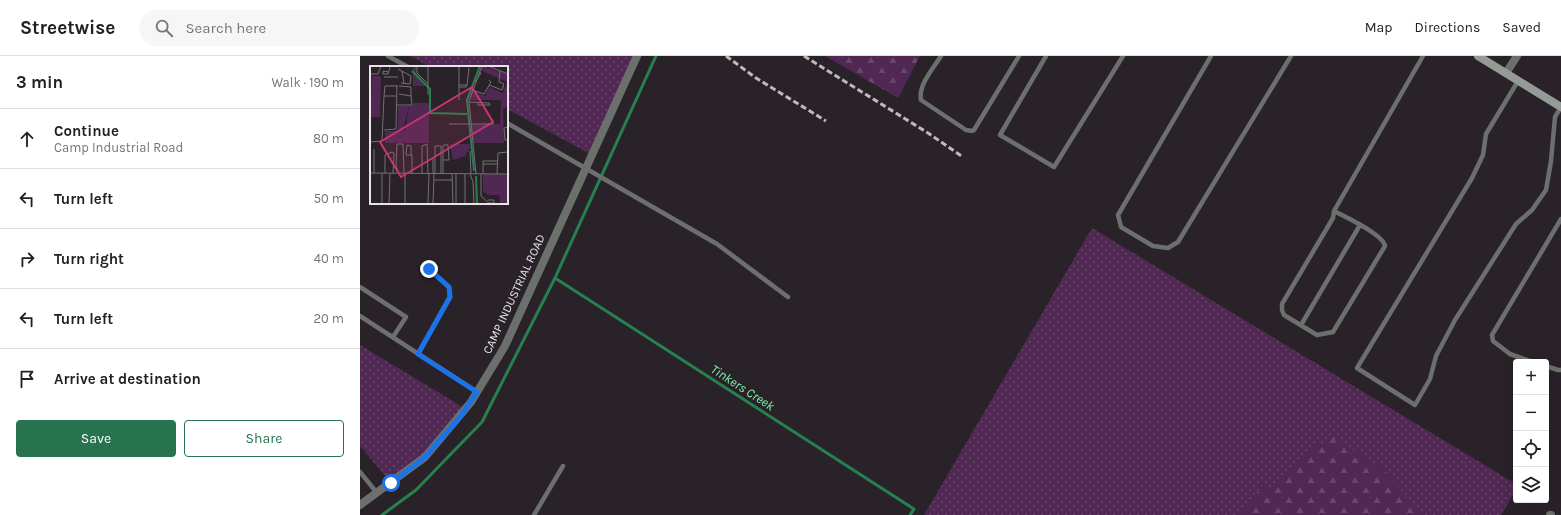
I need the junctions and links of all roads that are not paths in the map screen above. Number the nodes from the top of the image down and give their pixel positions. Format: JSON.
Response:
{"nodes":[{"id":1,"x":388,"y":56,"type":"edge"},
{"id":2,"x":637,"y":56,"type":"edge"},
{"id":3,"x":941,"y":56,"type":"edge"},
{"id":4,"x":1019,"y":56,"type":"edge"},
{"id":5,"x":1046,"y":56,"type":"edge"},
{"id":6,"x":1123,"y":56,"type":"edge"},
{"id":7,"x":1211,"y":56,"type":"edge"},
{"id":8,"x":1291,"y":56,"type":"edge"},
{"id":9,"x":1423,"y":56,"type":"edge"},
{"id":10,"x":1478,"y":56,"type":"edge"},
{"id":11,"x":1517,"y":56,"type":"edge"},
{"id":12,"x":406,"y":66,"type":"edge"},
{"id":13,"x":1506,"y":73,"type":"junction"},
{"id":14,"x":1518,"y":81,"type":"junction"},
{"id":15,"x":1561,"y":107,"type":"edge"},
{"id":16,"x":508,"y":124,"type":"edge"},
{"id":17,"x":586,"y":168,"type":"junction"},
{"id":18,"x":1334,"y":211,"type":"junction"},
{"id":19,"x":1561,"y":219,"type":"edge"},
{"id":20,"x":1360,"y":225,"type":"junction"},
{"id":21,"x":429,"y":269,"type":"dead end"},
{"id":22,"x":360,"y":287,"type":"edge"},
{"id":23,"x":788,"y":297,"type":"dead end"},
{"id":24,"x":360,"y":316,"type":"edge"},
{"id":25,"x":1301,"y":325,"type":"junction"},
{"id":26,"x":393,"y":337,"type":"junction"},
{"id":27,"x":418,"y":354,"type":"junction"},
{"id":28,"x":1524,"y":359,"type":"edge"},
{"id":29,"x":1549,"y":367,"type":"edge"},
{"id":30,"x":1561,"y":370,"type":"edge"},
{"id":31,"x":477,"y":392,"type":"junction"},
{"id":32,"x":563,"y":466,"type":"dead end"},
{"id":33,"x":360,"y":472,"type":"edge"},
{"id":34,"x":377,"y":493,"type":"junction"},
{"id":35,"x":360,"y":506,"type":"edge"},
{"id":36,"x":534,"y":515,"type":"edge"}],
"edges":[{"from":1,"to":12,"type":"lane"},
{"from":2,"to":17,"type":"street","name":"CAMP INDUSTRIAL ROAD"},
{"from":3,"to":4,"type":"lane"},
{"from":5,"to":6,"type":"lane"},
{"from":7,"to":8,"type":"lane"},
{"from":9,"to":18,"type":"lane"},
{"from":10,"to":13,"type":"street"},
{"from":11,"to":13,"type":"street"},
{"from":13,"to":14,"type":"street"},
{"from":14,"to":15,"type":"street"},
{"from":14,"to":15,"type":"lane"},
{"from":16,"to":17,"type":"lane"},
{"from":17,"to":23,"type":"lane"},
{"from":17,"to":31,"type":"street","name":"CAMP INDUSTRIAL ROAD"},
{"from":18,"to":20,"type":"lane"},
{"from":18,"to":25,"type":"lane"},
{"from":19,"to":28,"type":"lane"},
{"from":20,"to":25,"type":"lane"},
{"from":20,"to":25,"type":"lane"},
{"from":21,"to":27,"type":"lane"},
{"from":22,"to":26,"type":"lane"},
{"from":24,"to":26,"type":"lane"},
{"from":26,"to":27,"type":"lane"},
{"from":27,"to":31,"type":"lane"},
{"from":29,"to":30,"type":"lane"},
{"from":31,"to":34,"type":"street","name":"CAMP INDUSTRIAL ROAD"},
{"from":32,"to":36,"type":"lane"},
{"from":33,"to":34,"type":"lane"},
{"from":34,"to":35,"type":"street","name":"CAMP INDUSTRIAL ROAD"}]}
